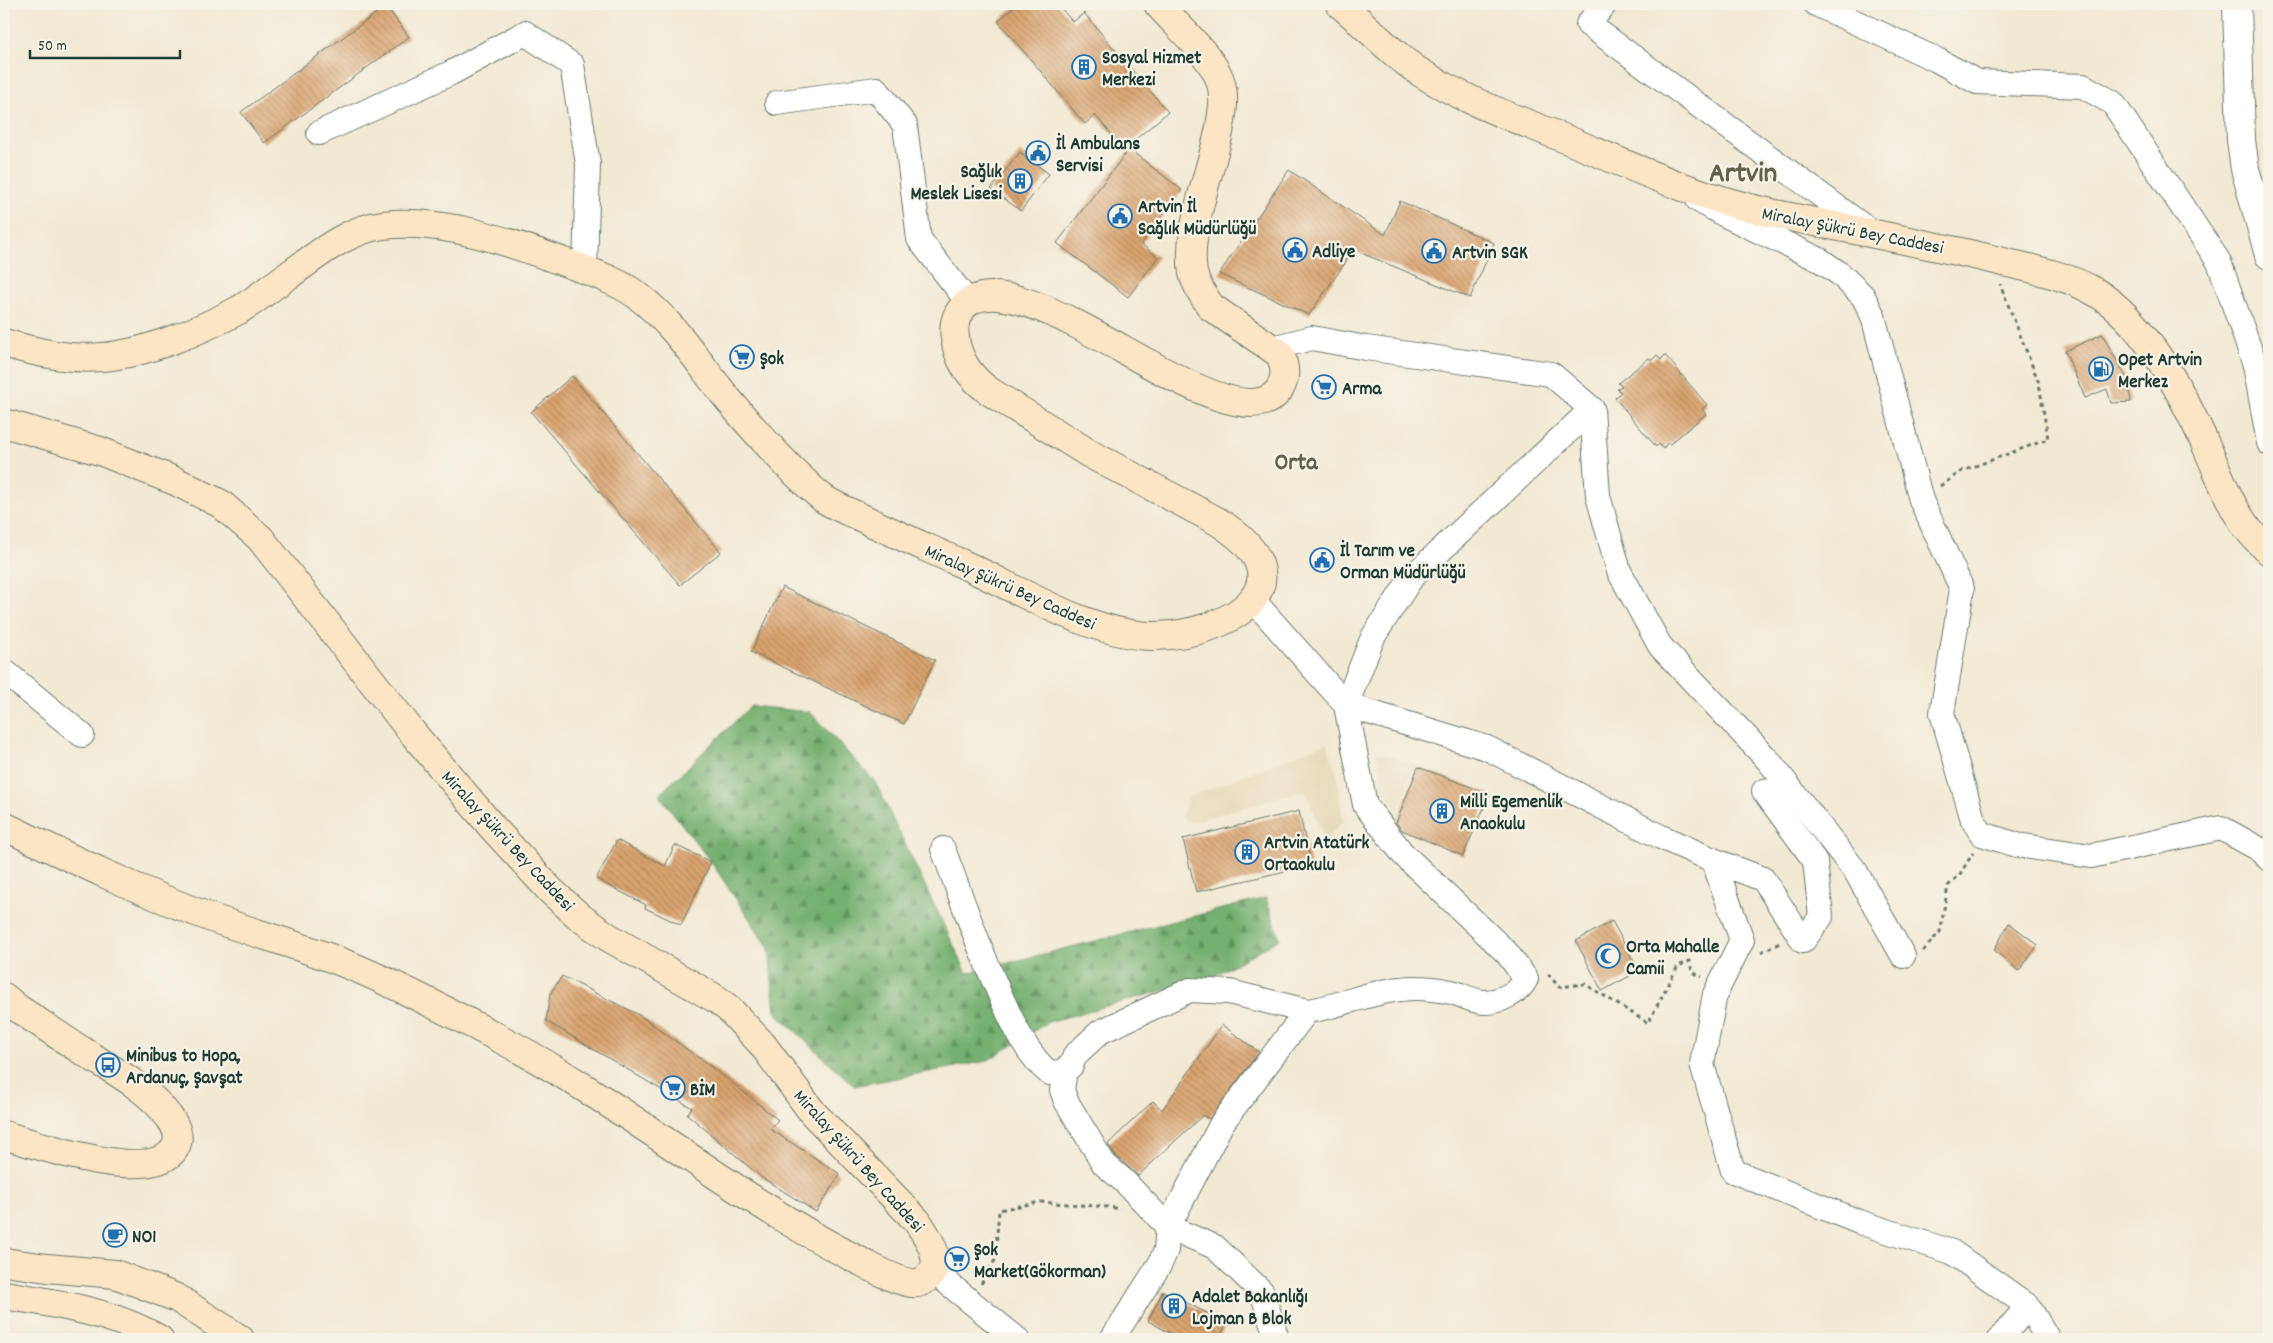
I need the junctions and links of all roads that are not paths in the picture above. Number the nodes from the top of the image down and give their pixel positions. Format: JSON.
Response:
{"nodes":[{"id":1,"x":1158,"y":4,"type":"edge"},
{"id":2,"x":1340,"y":4,"type":"edge"},
{"id":3,"x":1605,"y":4,"type":"edge"},
{"id":4,"x":1816,"y":4,"type":"edge"},
{"id":5,"x":2236,"y":4,"type":"edge"},
{"id":6,"x":777,"y":103,"type":"dead end"},
{"id":7,"x":319,"y":132,"type":"dead end"},
{"id":8,"x":1668,"y":183,"type":"junction"},
{"id":9,"x":1872,"y":233,"type":"junction"},
{"id":10,"x":2269,"y":255,"type":"edge"},
{"id":11,"x":585,"y":270,"type":"junction"},
{"id":12,"x":968,"y":302,"type":"junction"},
{"id":13,"x":4,"y":343,"type":"edge"},
{"id":14,"x":1272,"y":348,"type":"junction"},
{"id":15,"x":1592,"y":409,"type":"junction"},
{"id":16,"x":4,"y":423,"type":"edge"},
{"id":17,"x":2269,"y":443,"type":"edge"},
{"id":18,"x":2269,"y":551,"type":"edge"},
{"id":19,"x":1254,"y":601,"type":"junction"},
{"id":20,"x":4,"y":671,"type":"edge"},
{"id":21,"x":1346,"y":704,"type":"junction"},
{"id":22,"x":82,"y":735,"type":"dead end"},
{"id":23,"x":1764,"y":791,"type":"dead end"},
{"id":24,"x":4,"y":826,"type":"edge"},
{"id":25,"x":943,"y":849,"type":"dead end"},
{"id":26,"x":2269,"y":859,"type":"edge"},
{"id":27,"x":1713,"y":860,"type":"junction"},
{"id":28,"x":1903,"y":956,"type":"road end"},
{"id":29,"x":4,"y":997,"type":"edge"},
{"id":30,"x":1306,"y":1011,"type":"junction"},
{"id":31,"x":1065,"y":1070,"type":"junction"},
{"id":32,"x":4,"y":1135,"type":"edge"},
{"id":33,"x":1168,"y":1227,"type":"junction"},
{"id":34,"x":4,"y":1262,"type":"edge"},
{"id":35,"x":934,"y":1272,"type":"junction"},
{"id":36,"x":4,"y":1295,"type":"edge"},
{"id":37,"x":2028,"y":1306,"type":"junction"},
{"id":38,"x":159,"y":1339,"type":"edge"},
{"id":39,"x":240,"y":1339,"type":"edge"},
{"id":40,"x":1017,"y":1339,"type":"edge"},
{"id":41,"x":1112,"y":1339,"type":"edge"},
{"id":42,"x":1277,"y":1339,"type":"edge"},
{"id":43,"x":2000,"y":1339,"type":"edge"},
{"id":44,"x":2048,"y":1339,"type":"edge"}],
"edges":[{"from":1,"to":14,"type":"main road"},
{"from":2,"to":8,"type":"main road","name":"Miralay Şükrü Bey Caddesi"},
{"from":3,"to":9,"type":"street"},
{"from":4,"to":17,"type":"street"},
{"from":5,"to":10,"type":"street"},
{"from":6,"to":12,"type":"street"},
{"from":7,"to":11,"type":"street"},
{"from":8,"to":9,"type":"main road","name":"Miralay Şükrü Bey Caddesi"},
{"from":8,"to":26,"type":"street"},
{"from":9,"to":18,"type":"main road","name":"Miralay Şükrü Bey Caddesi"},
{"from":11,"to":13,"type":"main road","name":"Miralay Şükrü Bey Caddesi"},
{"from":11,"to":19,"type":"main road","name":"Miralay Şükrü Bey Caddesi"},
{"from":12,"to":14,"type":"main road"},
{"from":12,"to":19,"type":"main road"},
{"from":14,"to":15,"type":"street"},
{"from":15,"to":21,"type":"street"},
{"from":15,"to":28,"type":"street"},
{"from":16,"to":35,"type":"main road","name":"Miralay Şükrü Bey Caddesi"},
{"from":19,"to":21,"type":"street"},
{"from":20,"to":22,"type":"street"},
{"from":21,"to":27,"type":"street"},
{"from":21,"to":30,"type":"street"},
{"from":23,"to":27,"type":"street"},
{"from":24,"to":35,"type":"main road"},
{"from":25,"to":31,"type":"street"},
{"from":27,"to":37,"type":"street"},
{"from":29,"to":32,"type":"main road"},
{"from":30,"to":31,"type":"street"},
{"from":30,"to":33,"type":"street"},
{"from":31,"to":33,"type":"street"},
{"from":33,"to":41,"type":"street"},
{"from":33,"to":42,"type":"street"},
{"from":34,"to":39,"type":"main road"},
{"from":35,"to":40,"type":"street"},
{"from":36,"to":38,"type":"main road"},
{"from":37,"to":43,"type":"street"},
{"from":37,"to":44,"type":"street"}]}
